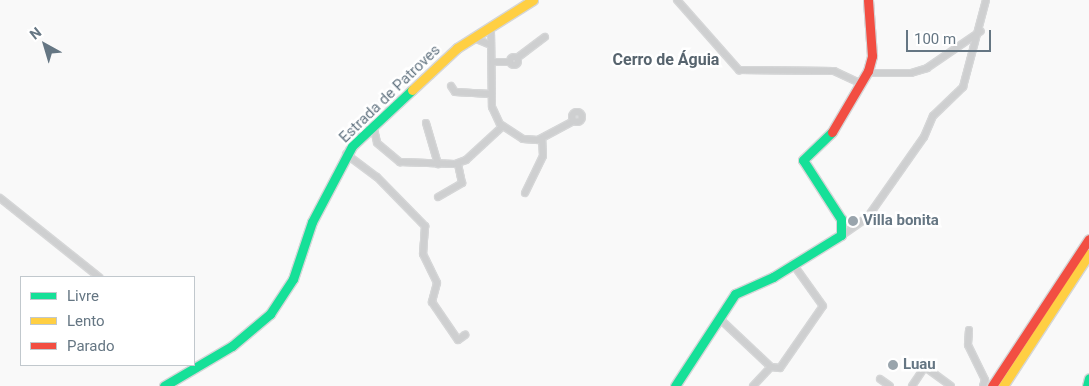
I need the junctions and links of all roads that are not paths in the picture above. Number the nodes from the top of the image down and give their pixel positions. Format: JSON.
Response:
{"nodes":[{"id":1,"x":533,"y":0,"type":"edge"},
{"id":2,"x":677,"y":0,"type":"edge"},
{"id":3,"x":868,"y":0,"type":"edge"},
{"id":4,"x":986,"y":0,"type":"edge"},
{"id":5,"x":491,"y":30,"type":"junction"},
{"id":6,"x":981,"y":32,"type":"junction"},
{"id":7,"x":545,"y":37,"type":"dead end"},
{"id":8,"x":474,"y":38,"type":"junction"},
{"id":9,"x":488,"y":44,"type":"junction"},
{"id":10,"x":493,"y":62,"type":"junction"},
{"id":11,"x":867,"y":73,"type":"junction"},
{"id":12,"x":862,"y":84,"type":"junction"},
{"id":13,"x":491,"y":94,"type":"junction"},
{"id":14,"x":450,"y":98,"type":"dead end"},
{"id":15,"x":573,"y":120,"type":"dead end"},
{"id":16,"x":426,"y":124,"type":"dead end"},
{"id":17,"x":373,"y":126,"type":"junction"},
{"id":18,"x":503,"y":126,"type":"junction"},
{"id":19,"x":360,"y":139,"type":"junction"},
{"id":20,"x":542,"y":139,"type":"junction"},
{"id":21,"x":377,"y":142,"type":"junction"},
{"id":22,"x":346,"y":154,"type":"junction"},
{"id":23,"x":438,"y":164,"type":"junction"},
{"id":24,"x":458,"y":164,"type":"junction"},
{"id":25,"x":525,"y":193,"type":"dead end"},
{"id":26,"x":438,"y":197,"type":"dead end"},
{"id":27,"x":0,"y":198,"type":"edge"},
{"id":28,"x":841,"y":219,"type":"junction"},
{"id":29,"x":849,"y":232,"type":"junction"},
{"id":30,"x":837,"y":238,"type":"junction"},
{"id":31,"x":1089,"y":239,"type":"edge"},
{"id":32,"x":1089,"y":254,"type":"edge"},
{"id":33,"x":793,"y":264,"type":"junction"},
{"id":34,"x":98,"y":276,"type":"edge"},
{"id":35,"x":720,"y":319,"type":"junction"},
{"id":36,"x":969,"y":330,"type":"dead end"},
{"id":37,"x":466,"y":335,"type":"dead end"},
{"id":38,"x":194,"y":367,"type":"edge"},
{"id":39,"x":771,"y":367,"type":"junction"},
{"id":40,"x":1089,"y":378,"type":"edge"},
{"id":41,"x":880,"y":379,"type":"dead end"},
{"id":42,"x":164,"y":386,"type":"edge"},
{"id":43,"x":675,"y":386,"type":"edge"},
{"id":44,"x":753,"y":386,"type":"edge"},
{"id":45,"x":890,"y":386,"type":"edge"},
{"id":46,"x":912,"y":386,"type":"edge"},
{"id":47,"x":951,"y":386,"type":"edge"},
{"id":48,"x":983,"y":386,"type":"edge"},
{"id":49,"x":992,"y":386,"type":"edge"},
{"id":50,"x":1003,"y":386,"type":"edge"},
{"id":51,"x":1087,"y":386,"type":"edge"}],
"edges":[{"from":1,"to":5,"type":"street","name":"Estrada de Patroves"},
{"from":2,"to":12,"type":"street"},
{"from":3,"to":11,"type":"street"},
{"from":4,"to":6,"type":"street"},
{"from":5,"to":8,"type":"street","name":"Estrada de Patroves"},
{"from":5,"to":9,"type":"street"},
{"from":6,"to":11,"type":"street"},
{"from":6,"to":29,"type":"street"},
{"from":7,"to":10,"type":"street"},
{"from":8,"to":9,"type":"street"},
{"from":8,"to":17,"type":"street","name":"Estrada de Patroves"},
{"from":9,"to":10,"type":"street"},
{"from":10,"to":13,"type":"street"},
{"from":11,"to":12,"type":"street"},
{"from":12,"to":28,"type":"street"},
{"from":13,"to":14,"type":"street"},
{"from":13,"to":18,"type":"street"},
{"from":15,"to":20,"type":"street"},
{"from":16,"to":23,"type":"street"},
{"from":17,"to":19,"type":"street","name":"Estrada de Patroves"},
{"from":17,"to":21,"type":"street"},
{"from":18,"to":20,"type":"street"},
{"from":18,"to":24,"type":"street"},
{"from":19,"to":21,"type":"street"},
{"from":19,"to":22,"type":"street","name":"Estrada de Patroves"},
{"from":20,"to":25,"type":"street"},
{"from":21,"to":23,"type":"street"},
{"from":22,"to":37,"type":"street"},
{"from":22,"to":38,"type":"street","name":"Estrada de Patroves"},
{"from":23,"to":24,"type":"street"},
{"from":24,"to":26,"type":"street"},
{"from":27,"to":34,"type":"street"},
{"from":28,"to":29,"type":"street"},
{"from":28,"to":30,"type":"street"},
{"from":29,"to":30,"type":"street"},
{"from":30,"to":33,"type":"street"},
{"from":31,"to":49,"type":"street"},
{"from":32,"to":50,"type":"street"},
{"from":33,"to":35,"type":"street"},
{"from":33,"to":39,"type":"street"},
{"from":35,"to":39,"type":"street"},
{"from":35,"to":43,"type":"street"},
{"from":36,"to":48,"type":"street"},
{"from":38,"to":42,"type":"street","name":"Estrada de Patroves"},
{"from":39,"to":44,"type":"street"},
{"from":40,"to":51,"type":"street"},
{"from":41,"to":45,"type":"street"},
{"from":46,"to":47,"type":"street"}]}
